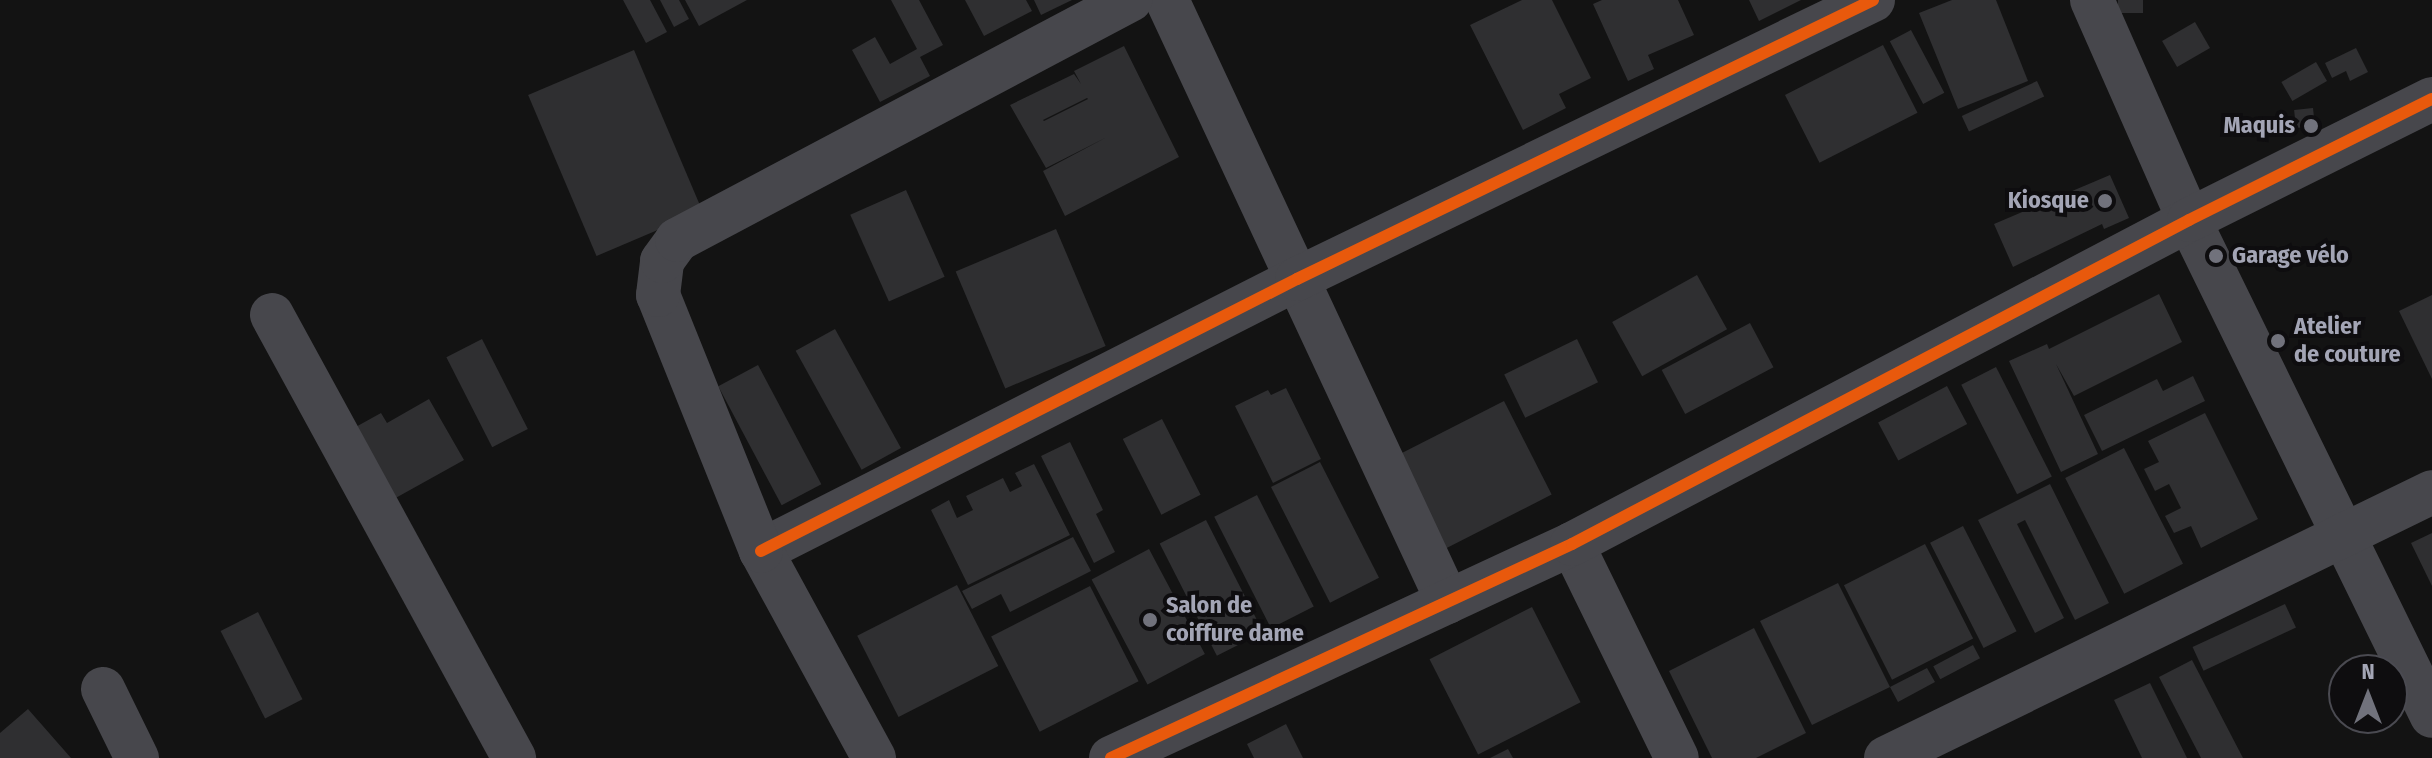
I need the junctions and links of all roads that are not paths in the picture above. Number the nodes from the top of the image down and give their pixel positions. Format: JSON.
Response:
{"nodes":[{"id":1,"x":1130,"y":0,"type":"edge"},
{"id":2,"x":1167,"y":0,"type":"edge"},
{"id":3,"x":1873,"y":0,"type":"edge"},
{"id":4,"x":2092,"y":0,"type":"edge"},
{"id":5,"x":2432,"y":99,"type":"edge"},
{"id":6,"x":2189,"y":220,"type":"junction"},
{"id":7,"x":1297,"y":279,"type":"junction"},
{"id":8,"x":272,"y":315,"type":"dead end"},
{"id":9,"x":2432,"y":492,"type":"edge"},
{"id":10,"x":2342,"y":536,"type":"junction"},
{"id":11,"x":1572,"y":544,"type":"junction"},
{"id":12,"x":761,"y":551,"type":"junction"},
{"id":13,"x":1448,"y":602,"type":"junction"},
{"id":14,"x":103,"y":689,"type":"dead end"},
{"id":15,"x":2432,"y":716,"type":"edge"},
{"id":16,"x":137,"y":758,"type":"edge"},
{"id":17,"x":514,"y":758,"type":"edge"},
{"id":18,"x":874,"y":758,"type":"edge"},
{"id":19,"x":1111,"y":758,"type":"edge"},
{"id":20,"x":1677,"y":758,"type":"edge"},
{"id":21,"x":1886,"y":758,"type":"edge"}],
"edges":[{"from":1,"to":12,"type":"street"},
{"from":2,"to":7,"type":"street"},
{"from":3,"to":7,"type":"street"},
{"from":4,"to":6,"type":"street"},
{"from":5,"to":6,"type":"street"},
{"from":6,"to":10,"type":"street"},
{"from":6,"to":11,"type":"street"},
{"from":7,"to":12,"type":"street"},
{"from":7,"to":13,"type":"street"},
{"from":8,"to":17,"type":"street"},
{"from":9,"to":10,"type":"street"},
{"from":10,"to":15,"type":"street"},
{"from":10,"to":21,"type":"street"},
{"from":11,"to":13,"type":"street"},
{"from":11,"to":20,"type":"street"},
{"from":12,"to":18,"type":"street"},
{"from":13,"to":19,"type":"street"},
{"from":14,"to":16,"type":"street"}]}
